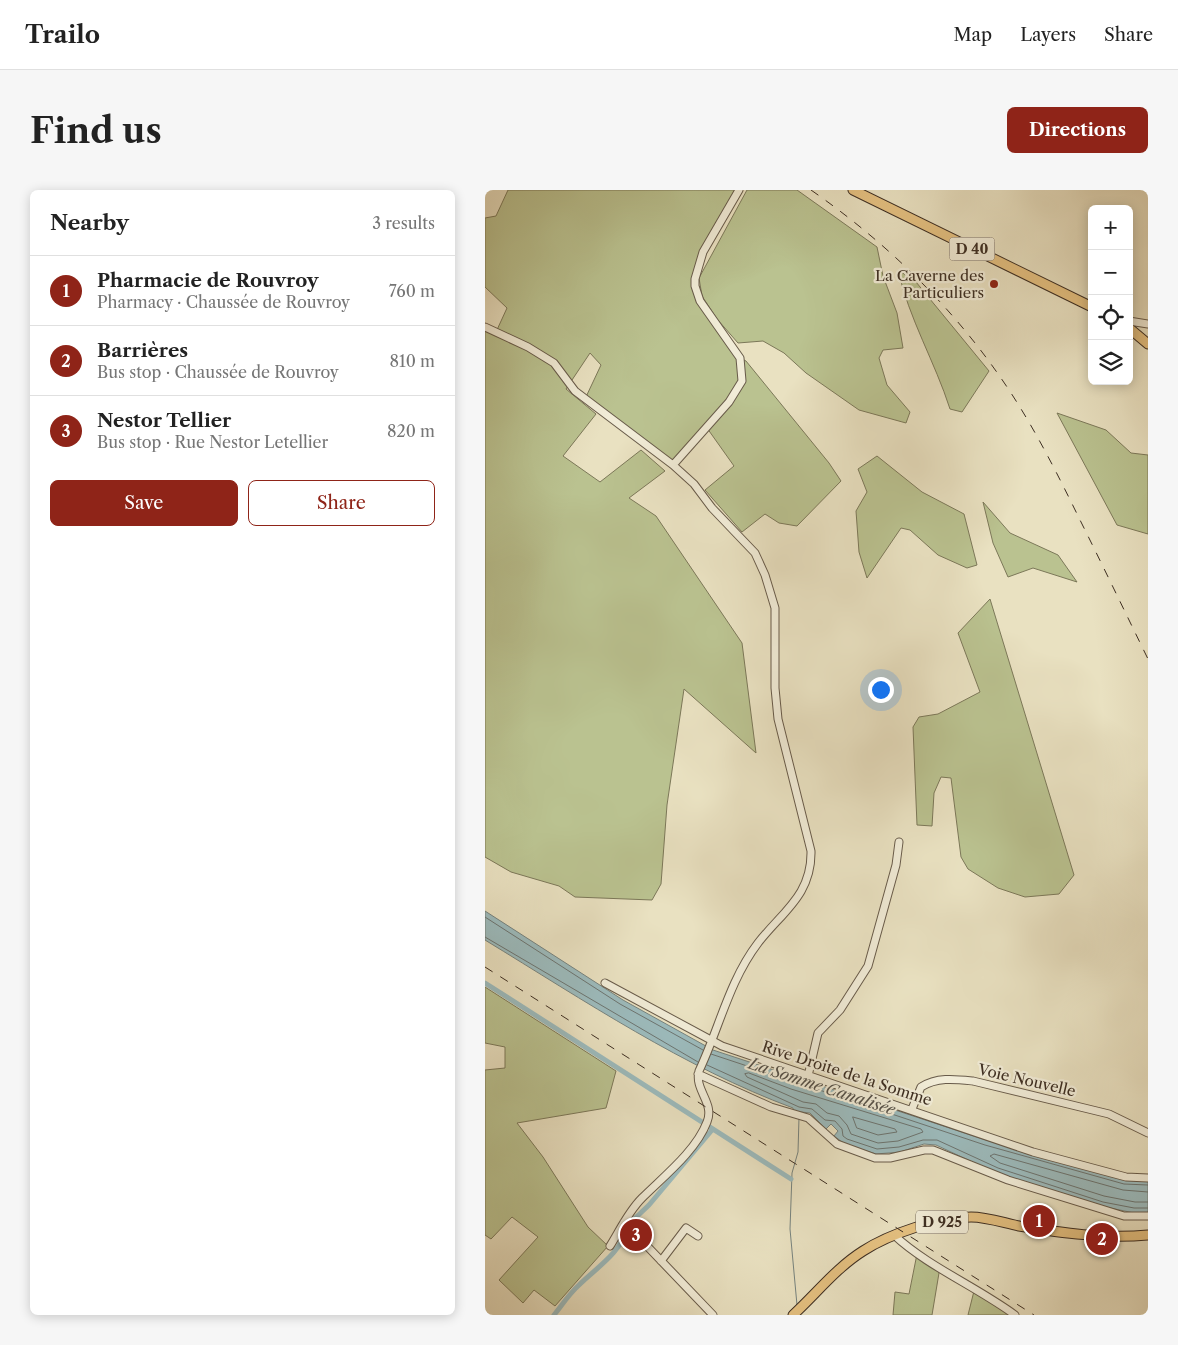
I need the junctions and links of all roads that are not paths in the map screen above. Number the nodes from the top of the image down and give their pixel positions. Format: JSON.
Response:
{"nodes":[{"id":1,"x":739,"y":190,"type":"edge"},
{"id":2,"x":853,"y":190,"type":"edge"},
{"id":3,"x":1088,"y":305,"type":"edge"},
{"id":4,"x":1148,"y":324,"type":"edge"},
{"id":5,"x":1133,"y":325,"type":"edge"},
{"id":6,"x":485,"y":327,"type":"edge"},
{"id":7,"x":1133,"y":329,"type":"edge"},
{"id":8,"x":1148,"y":344,"type":"edge"},
{"id":9,"x":673,"y":465,"type":"junction"},
{"id":10,"x":899,"y":842,"type":"dead end"},
{"id":11,"x":605,"y":983,"type":"dead end"},
{"id":12,"x":713,"y":1043,"type":"junction"},
{"id":13,"x":699,"y":1073,"type":"junction"},
{"id":14,"x":808,"y":1076,"type":"junction"},
{"id":15,"x":912,"y":1109,"type":"junction"},
{"id":16,"x":1148,"y":1133,"type":"edge"},
{"id":17,"x":1148,"y":1178,"type":"edge"},
{"id":18,"x":1148,"y":1216,"type":"edge"},
{"id":19,"x":624,"y":1222,"type":"junction"},
{"id":20,"x":893,"y":1235,"type":"junction"},
{"id":21,"x":1148,"y":1235,"type":"edge"},
{"id":22,"x":698,"y":1236,"type":"dead end"},
{"id":23,"x":610,"y":1246,"type":"dead end"},
{"id":24,"x":661,"y":1261,"type":"junction"},
{"id":25,"x":794,"y":1314,"type":"edge"},
{"id":26,"x":713,"y":1315,"type":"edge"},
{"id":27,"x":1015,"y":1315,"type":"edge"}],
"edges":[{"from":1,"to":9,"type":"street"},
{"from":2,"to":3,"type":"main road","number":"D 40"},
{"from":4,"to":5,"type":"street"},
{"from":6,"to":9,"type":"street"},
{"from":7,"to":8,"type":"main road"},
{"from":9,"to":12,"type":"street"},
{"from":10,"to":14,"type":"street"},
{"from":11,"to":12,"type":"street","name":"Rive Droite de la Somme"},
{"from":12,"to":13,"type":"street"},
{"from":12,"to":14,"type":"street","name":"Rive Droite de la Somme"},
{"from":13,"to":18,"type":"street"},
{"from":13,"to":19,"type":"street"},
{"from":14,"to":15,"type":"street","name":"Rive Droite de la Somme"},
{"from":15,"to":16,"type":"street","name":"Voie Nouvelle"},
{"from":15,"to":17,"type":"street","name":"Rive Droite de la Somme"},
{"from":19,"to":23,"type":"street"},
{"from":19,"to":24,"type":"street"},
{"from":20,"to":21,"type":"main road","number":"D 925"},
{"from":20,"to":25,"type":"main road","number":"D 925"},
{"from":20,"to":27,"type":"street"},
{"from":22,"to":24,"type":"street"},
{"from":24,"to":26,"type":"street"}]}
